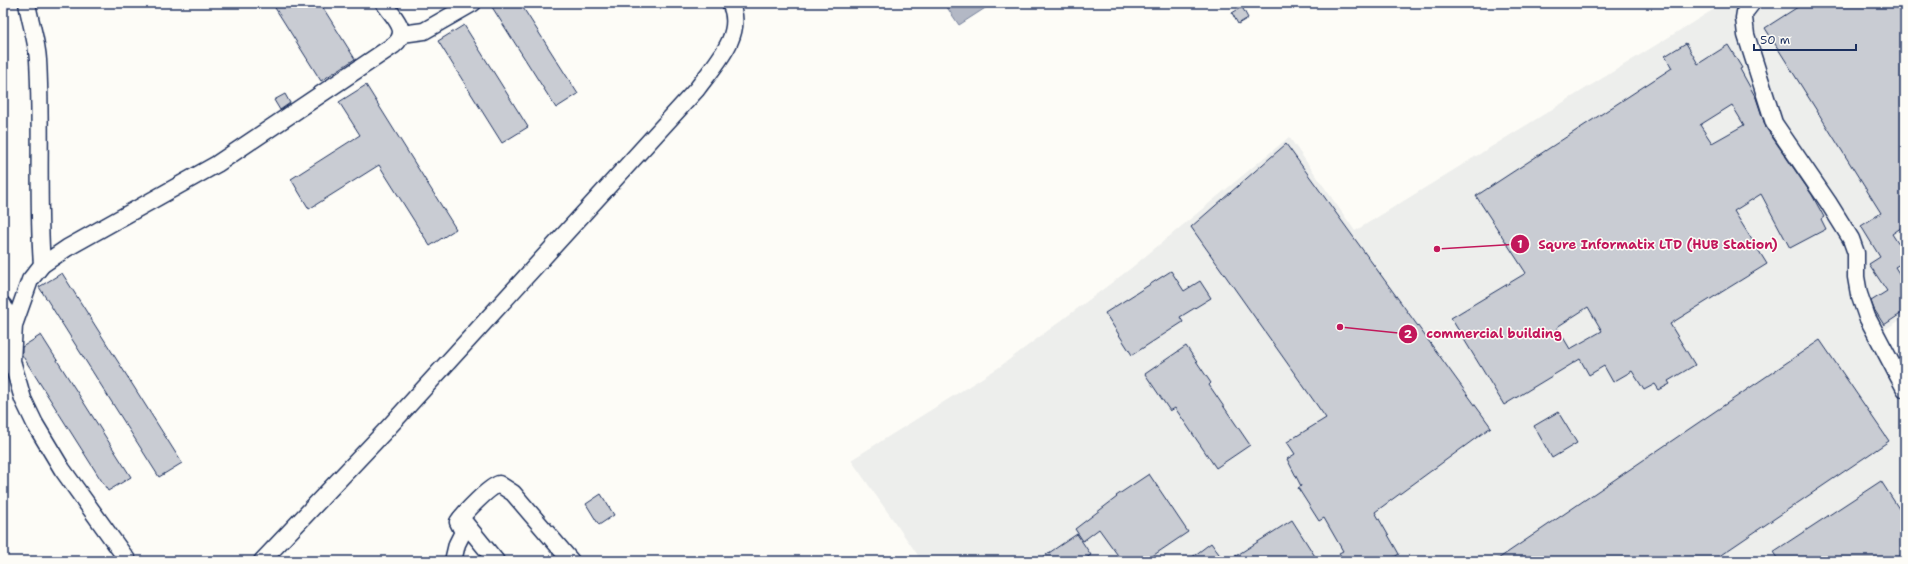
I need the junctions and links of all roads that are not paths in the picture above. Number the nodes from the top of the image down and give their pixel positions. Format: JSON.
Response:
{"nodes":[{"id":1,"x":27,"y":3,"type":"edge"},
{"id":2,"x":384,"y":3,"type":"edge"},
{"id":3,"x":474,"y":3,"type":"edge"},
{"id":4,"x":730,"y":3,"type":"edge"},
{"id":5,"x":1752,"y":3,"type":"edge"},
{"id":6,"x":402,"y":34,"type":"junction"},
{"id":7,"x":42,"y":265,"type":"junction"},
{"id":8,"x":3,"y":305,"type":"edge"},
{"id":9,"x":14,"y":325,"type":"junction"},
{"id":10,"x":1905,"y":389,"type":"edge"},
{"id":11,"x":461,"y":518,"type":"junction"},
{"id":12,"x":128,"y":561,"type":"edge"},
{"id":13,"x":262,"y":561,"type":"edge"},
{"id":14,"x":452,"y":561,"type":"edge"},
{"id":15,"x":496,"y":561,"type":"edge"},
{"id":16,"x":570,"y":561,"type":"edge"}],
"edges":[{"from":1,"to":7,"type":"street"},
{"from":2,"to":6,"type":"street"},
{"from":3,"to":6,"type":"street"},
{"from":4,"to":13,"type":"street"},
{"from":5,"to":10,"type":"street"},
{"from":6,"to":7,"type":"street"},
{"from":7,"to":9,"type":"street"},
{"from":8,"to":9,"type":"street"},
{"from":9,"to":12,"type":"street"},
{"from":11,"to":14,"type":"street"},
{"from":11,"to":15,"type":"street"},
{"from":11,"to":16,"type":"street"}]}
